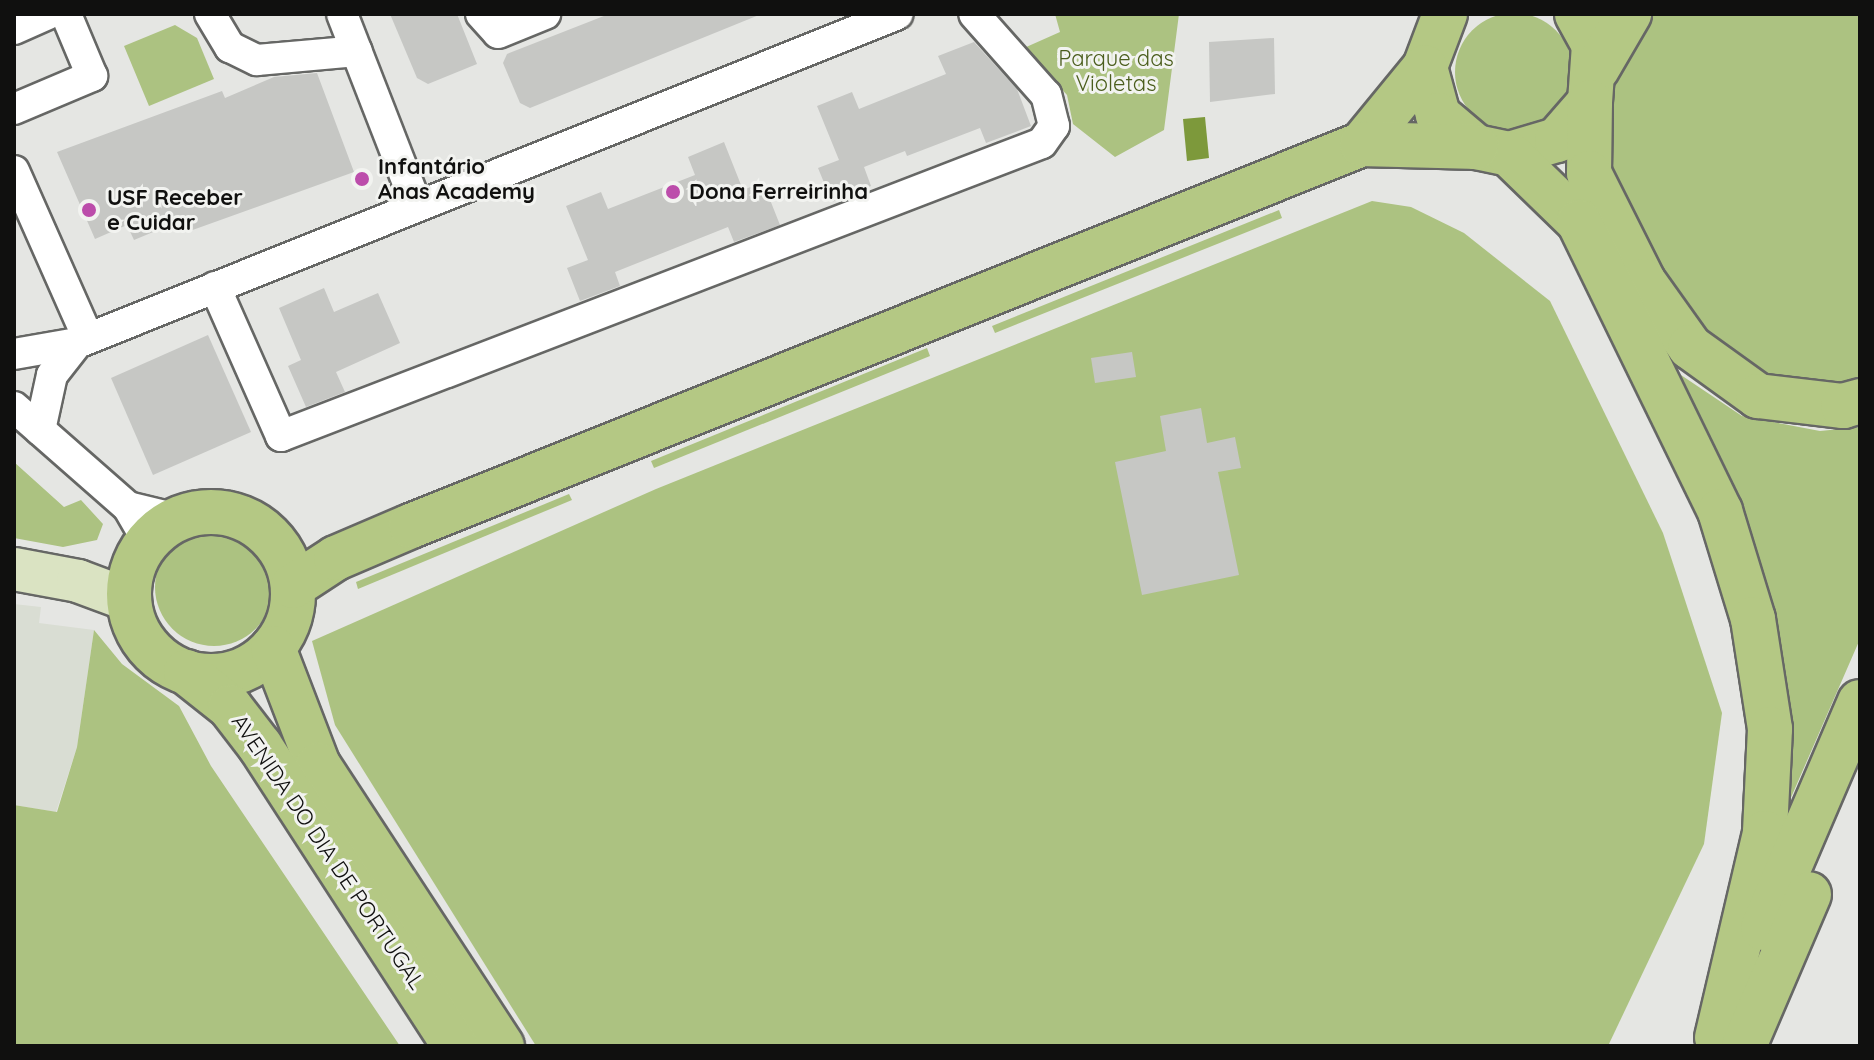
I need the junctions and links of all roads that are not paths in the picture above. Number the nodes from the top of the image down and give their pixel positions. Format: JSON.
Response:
{"nodes":[{"id":1,"x":48,"y":14,"type":"edge"},
{"id":2,"x":66,"y":14,"type":"edge"},
{"id":3,"x":210,"y":14,"type":"edge"},
{"id":4,"x":342,"y":14,"type":"edge"},
{"id":5,"x":481,"y":14,"type":"edge"},
{"id":6,"x":545,"y":14,"type":"edge"},
{"id":7,"x":898,"y":14,"type":"edge"},
{"id":8,"x":974,"y":14,"type":"edge"},
{"id":9,"x":1444,"y":14,"type":"edge"},
{"id":10,"x":1577,"y":14,"type":"edge"},
{"id":11,"x":1629,"y":14,"type":"edge"},
{"id":12,"x":844,"y":24,"type":"edge"},
{"id":13,"x":14,"y":29,"type":"edge"},
{"id":14,"x":357,"y":51,"type":"junction"},
{"id":15,"x":1425,"y":67,"type":"junction"},
{"id":16,"x":1594,"y":86,"type":"junction"},
{"id":17,"x":14,"y":109,"type":"edge"},
{"id":18,"x":1362,"y":144,"type":"junction"},
{"id":19,"x":1493,"y":151,"type":"junction"},
{"id":20,"x":14,"y":171,"type":"edge"},
{"id":21,"x":417,"y":206,"type":"junction"},
{"id":22,"x":215,"y":287,"type":"junction"},
{"id":23,"x":82,"y":340,"type":"junction"},
{"id":24,"x":14,"y":354,"type":"edge"},
{"id":25,"x":1860,"y":401,"type":"edge"},
{"id":26,"x":14,"y":407,"type":"edge"},
{"id":27,"x":40,"y":430,"type":"junction"},
{"id":28,"x":143,"y":547,"type":"junction"},
{"id":29,"x":14,"y":569,"type":"edge"},
{"id":30,"x":289,"y":572,"type":"junction"},
{"id":31,"x":273,"y":648,"type":"junction"},
{"id":32,"x":186,"y":672,"type":"junction"},
{"id":33,"x":1860,"y":702,"type":"edge"},
{"id":34,"x":1860,"y":776,"type":"edge"},
{"id":35,"x":1725,"y":1043,"type":"edge"},
{"id":36,"x":455,"y":1046,"type":"edge"},
{"id":37,"x":502,"y":1046,"type":"edge"}],
"edges":[{"from":1,"to":13,"type":"street"},
{"from":2,"to":17,"type":"street"},
{"from":3,"to":14,"type":"street"},
{"from":4,"to":14,"type":"street"},
{"from":5,"to":6,"type":"street"},
{"from":7,"to":12,"type":"street"},
{"from":8,"to":22,"type":"street"},
{"from":9,"to":15,"type":"main road"},
{"from":10,"to":16,"type":"main road"},
{"from":11,"to":16,"type":"main road"},
{"from":12,"to":21,"type":"street"},
{"from":14,"to":21,"type":"street"},
{"from":15,"to":18,"type":"main road"},
{"from":15,"to":19,"type":"main road"},
{"from":16,"to":19,"type":"main road"},
{"from":16,"to":25,"type":"main road"},
{"from":18,"to":19,"type":"main road"},
{"from":18,"to":30,"type":"main road"},
{"from":19,"to":35,"type":"main road"},
{"from":20,"to":23,"type":"street"},
{"from":21,"to":22,"type":"street"},
{"from":22,"to":23,"type":"street"},
{"from":23,"to":24,"type":"street"},
{"from":23,"to":27,"type":"street"},
{"from":26,"to":27,"type":"street"},
{"from":27,"to":28,"type":"street"},
{"from":28,"to":29,"type":"main road"},
{"from":28,"to":30,"type":"main road"},
{"from":28,"to":32,"type":"main road"},
{"from":30,"to":31,"type":"main road"},
{"from":31,"to":32,"type":"main road"},
{"from":31,"to":37,"type":"main road","name":"AVENIDA DO DIA DE PORTUGAL"},
{"from":32,"to":36,"type":"main road","name":"AVENIDA DO DIA DE PORTUGAL"},
{"from":33,"to":35,"type":"main road"},
{"from":34,"to":35,"type":"main road"}]}
